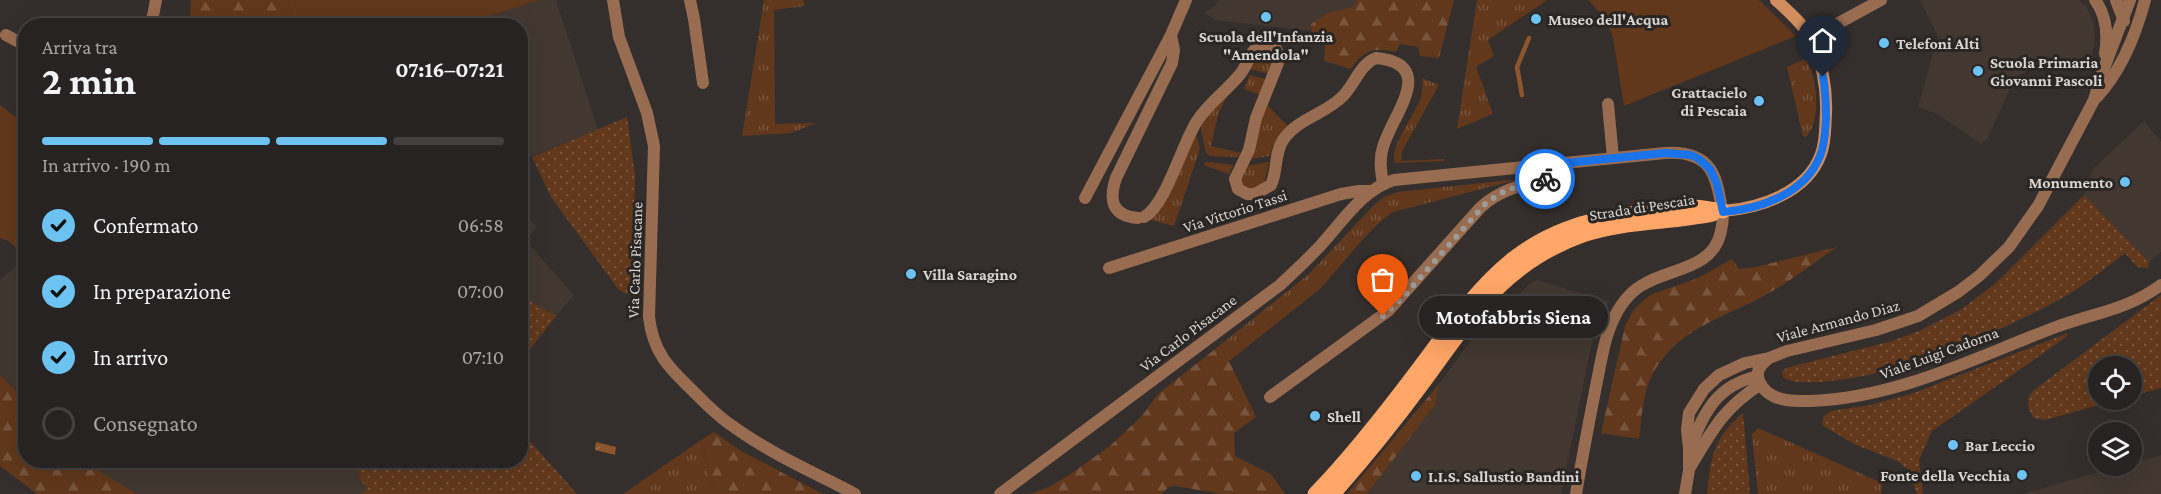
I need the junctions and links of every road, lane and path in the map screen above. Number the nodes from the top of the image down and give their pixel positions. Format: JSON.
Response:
{"nodes":[{"id":1,"x":156,"y":0,"type":"edge"},
{"id":2,"x":613,"y":0,"type":"edge"},
{"id":3,"x":690,"y":0,"type":"edge"},
{"id":4,"x":1186,"y":0,"type":"edge"},
{"id":5,"x":1776,"y":0,"type":"edge"},
{"id":6,"x":1881,"y":0,"type":"edge"},
{"id":7,"x":2095,"y":0,"type":"edge"},
{"id":8,"x":2116,"y":0,"type":"edge"},
{"id":9,"x":2130,"y":0,"type":"edge"},
{"id":10,"x":2145,"y":0,"type":"edge"},
{"id":11,"x":153,"y":18,"type":"edge"},
{"id":12,"x":2123,"y":20,"type":"junction"},
{"id":13,"x":6,"y":35,"type":"dead end"},
{"id":14,"x":1170,"y":35,"type":"junction"},
{"id":15,"x":1811,"y":38,"type":"junction"},
{"id":16,"x":18,"y":42,"type":"edge"},
{"id":17,"x":2115,"y":71,"type":"junction"},
{"id":18,"x":2101,"y":76,"type":"junction"},
{"id":19,"x":703,"y":83,"type":"dead end"},
{"id":20,"x":2094,"y":100,"type":"junction"},
{"id":21,"x":1608,"y":104,"type":"dead end"},
{"id":22,"x":1613,"y":158,"type":"junction"},
{"id":23,"x":1566,"y":163,"type":"junction"},
{"id":24,"x":1383,"y":184,"type":"junction"},
{"id":25,"x":1372,"y":191,"type":"junction"},
{"id":26,"x":1085,"y":198,"type":"dead end"},
{"id":27,"x":1723,"y":212,"type":"junction"},
{"id":28,"x":1109,"y":268,"type":"dead end"},
{"id":29,"x":2158,"y":287,"type":"edge"},
{"id":30,"x":1769,"y":358,"type":"junction"},
{"id":31,"x":1759,"y":380,"type":"junction"},
{"id":32,"x":1270,"y":397,"type":"dead end"},
{"id":33,"x":1689,"y":448,"type":"junction"},
{"id":34,"x":1689,"y":470,"type":"junction"},
{"id":35,"x":855,"y":494,"type":"edge"},
{"id":36,"x":1000,"y":494,"type":"edge"},
{"id":37,"x":1315,"y":494,"type":"edge"},
{"id":38,"x":1333,"y":494,"type":"edge"},
{"id":39,"x":1576,"y":494,"type":"edge"},
{"id":40,"x":1685,"y":494,"type":"edge"}],
"edges":[{"from":1,"to":11,"type":"street"},
{"from":2,"to":35,"type":"street","name":"Via Carlo Pisacane"},
{"from":3,"to":19,"type":"street"},
{"from":4,"to":14,"type":"street"},
{"from":5,"to":15,"type":"main road"},
{"from":6,"to":15,"type":"street"},
{"from":7,"to":18,"type":"street"},
{"from":8,"to":12,"type":"street"},
{"from":9,"to":12,"type":"street","name":"Viale Armando Diaz"},
{"from":10,"to":17,"type":"street","name":"Viale Armando Diaz"},
{"from":12,"to":17,"type":"street"},
{"from":12,"to":18,"type":"street","name":"Viale Armando Diaz"},
{"from":13,"to":16,"type":"street"},
{"from":14,"to":24,"type":"street"},
{"from":14,"to":26,"type":"street"},
{"from":15,"to":27,"type":"main road"},
{"from":17,"to":20,"type":"street","name":"Viale Armando Diaz"},
{"from":18,"to":20,"type":"street","name":"Viale Armando Diaz"},
{"from":20,"to":30,"type":"street","name":"Viale Armando Diaz"},
{"from":21,"to":22,"type":"street"},
{"from":22,"to":23,"type":"street"},
{"from":22,"to":27,"type":"street"},
{"from":23,"to":24,"type":"street"},
{"from":23,"to":32,"type":"street"},
{"from":24,"to":25,"type":"street","name":"Via Carlo Pisacane"},
{"from":25,"to":28,"type":"street","name":"Via Vittorio Tassi"},
{"from":25,"to":36,"type":"street","name":"Via Carlo Pisacane"},
{"from":27,"to":37,"type":"main road","name":"Strada di Pescaia"},
{"from":27,"to":38,"type":"main road","name":"Strada di Pescaia"},
{"from":27,"to":39,"type":"street"},
{"from":29,"to":31,"type":"street","name":"Viale Luigi Cadorna"},
{"from":30,"to":31,"type":"street"},
{"from":30,"to":33,"type":"street","name":"Viale Armando Diaz"},
{"from":31,"to":33,"type":"street"},
{"from":31,"to":34,"type":"street"},
{"from":33,"to":34,"type":"street","name":"Viale Armando Diaz"},
{"from":34,"to":40,"type":"street"}]}
